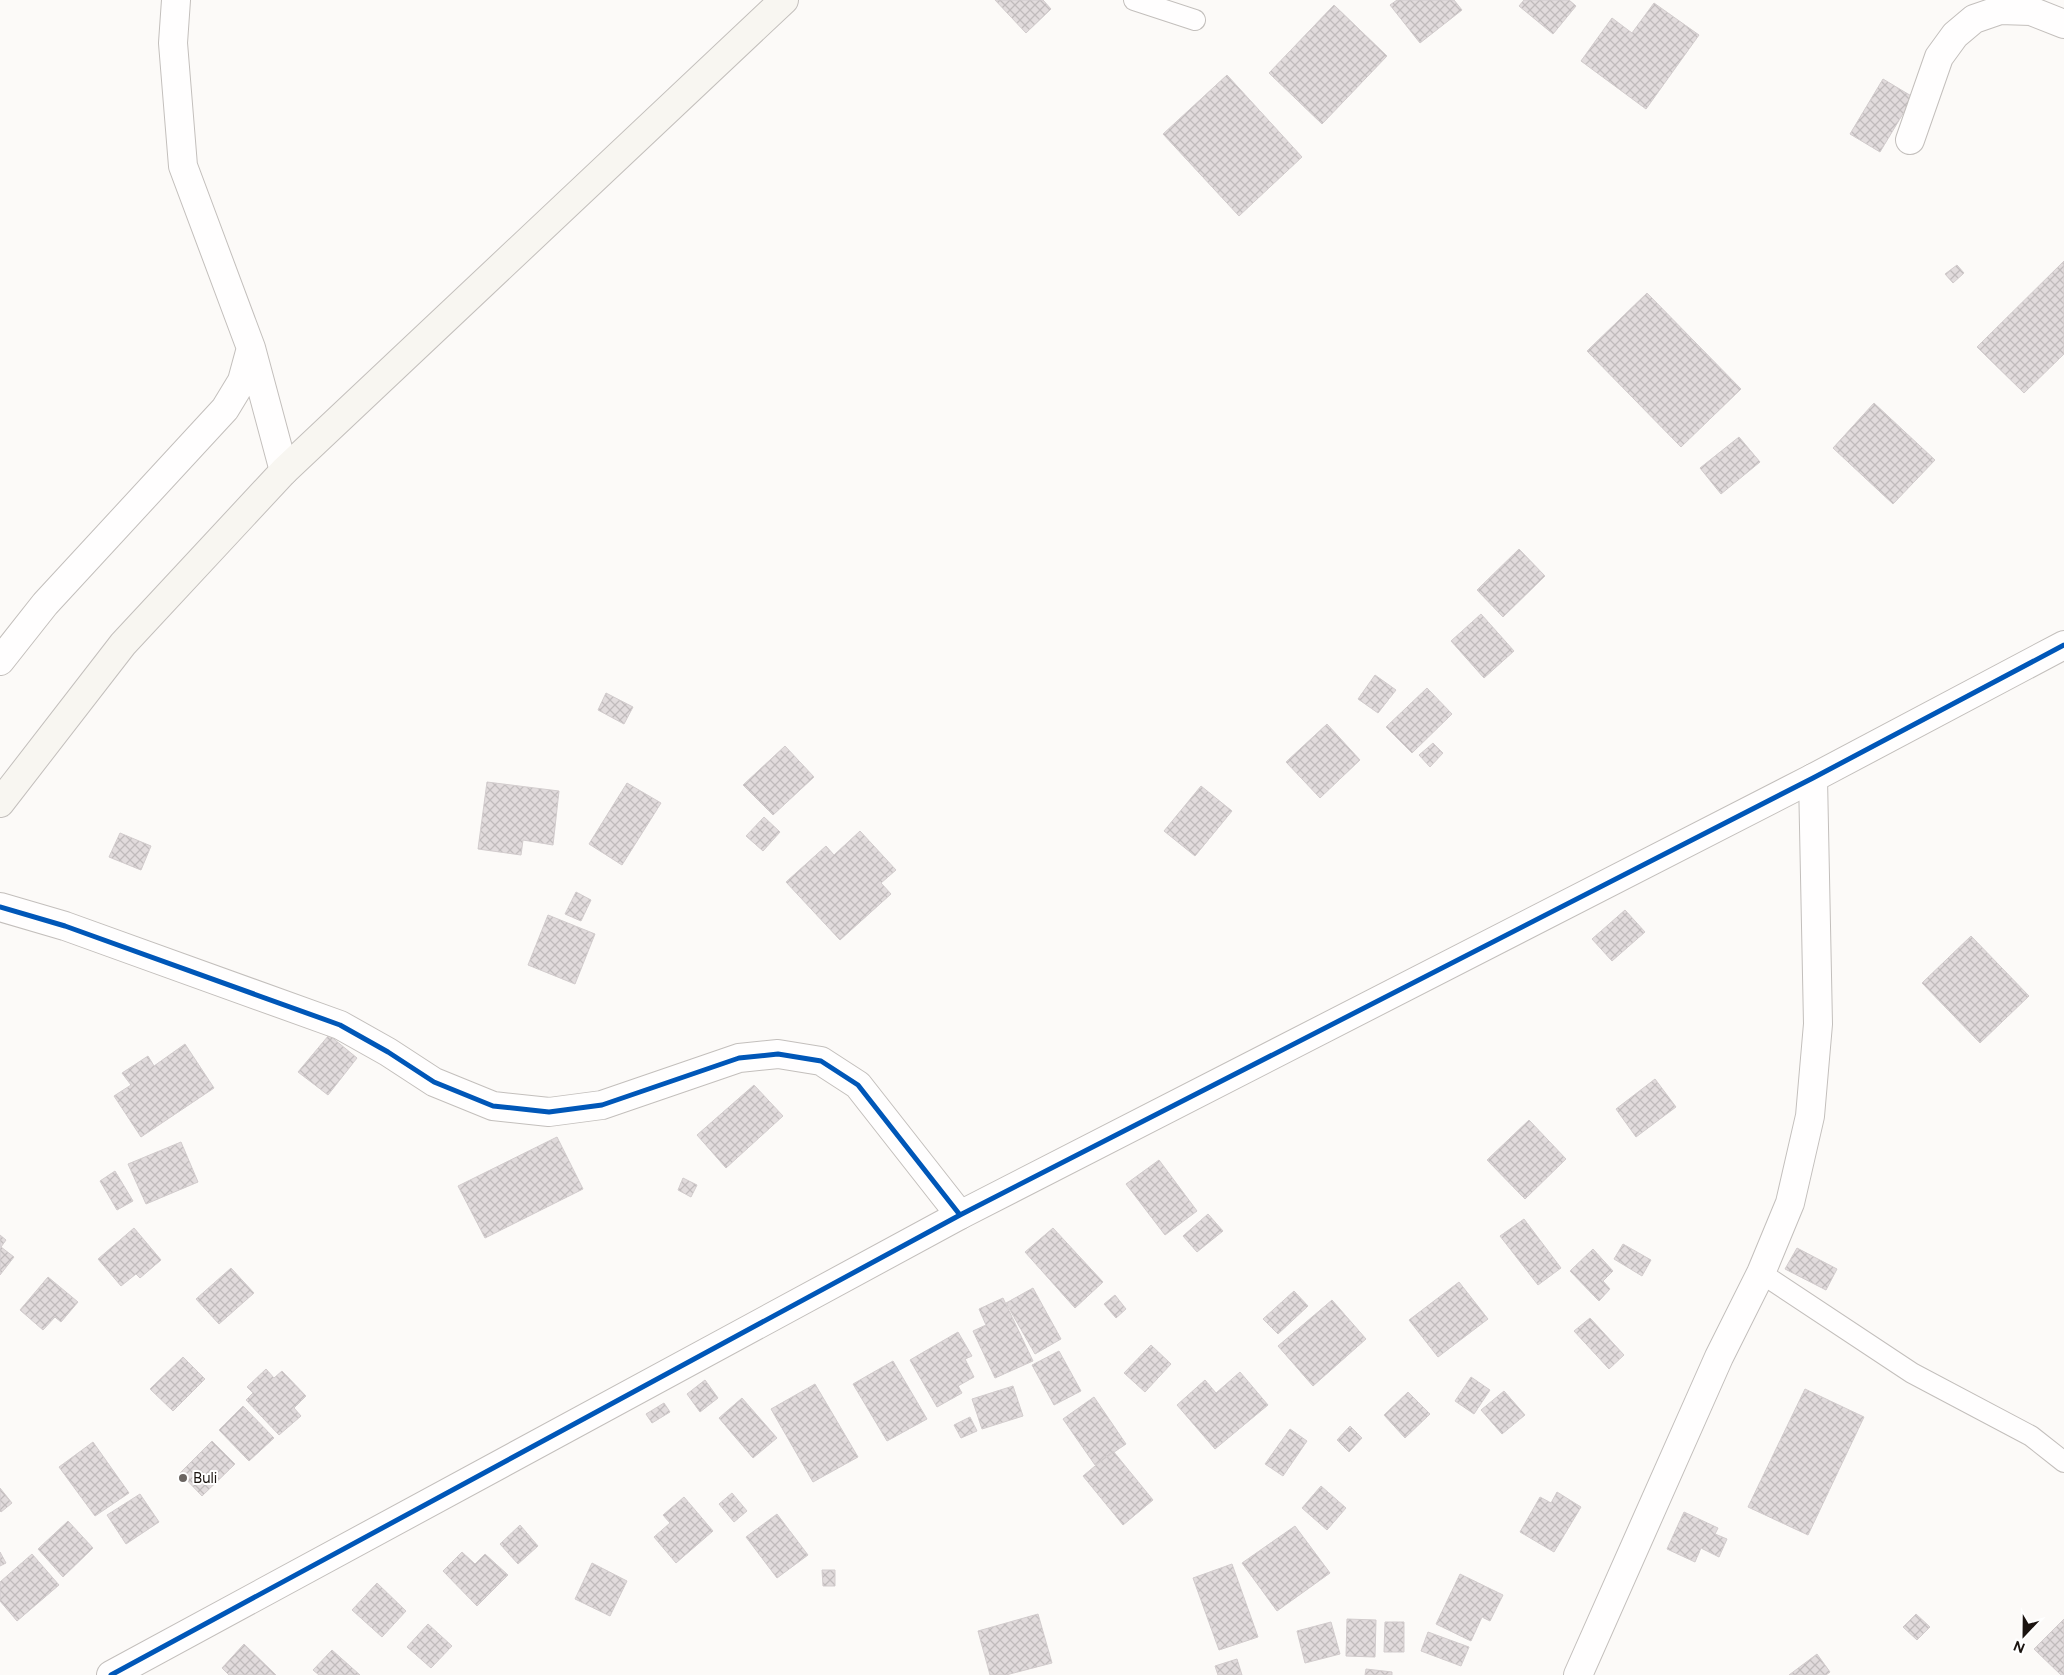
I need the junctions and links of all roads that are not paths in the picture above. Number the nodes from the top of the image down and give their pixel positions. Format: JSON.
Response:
{"nodes":[{"id":1,"x":176,"y":0,"type":"edge"},
{"id":2,"x":784,"y":0,"type":"edge"},
{"id":3,"x":1134,"y":0,"type":"edge"},
{"id":4,"x":1195,"y":20,"type":"dead end"},
{"id":5,"x":2064,"y":24,"type":"edge"},
{"id":6,"x":1910,"y":140,"type":"dead end"},
{"id":7,"x":251,"y":348,"type":"junction"},
{"id":8,"x":284,"y":471,"type":"junction"},
{"id":9,"x":2064,"y":645,"type":"edge"},
{"id":10,"x":0,"y":661,"type":"edge"},
{"id":11,"x":1814,"y":778,"type":"junction"},
{"id":12,"x":0,"y":803,"type":"edge"},
{"id":13,"x":0,"y":907,"type":"edge"},
{"id":14,"x":960,"y":1215,"type":"junction"},
{"id":15,"x":1761,"y":1273,"type":"junction"},
{"id":16,"x":2064,"y":1462,"type":"edge"},
{"id":17,"x":111,"y":1675,"type":"edge"},
{"id":18,"x":1578,"y":1675,"type":"edge"}],
"edges":[{"from":1,"to":7,"type":"street"},
{"from":2,"to":8,"type":"main road"},
{"from":3,"to":4,"type":"lane"},
{"from":5,"to":6,"type":"street"},
{"from":7,"to":8,"type":"street"},
{"from":7,"to":10,"type":"street"},
{"from":8,"to":12,"type":"main road"},
{"from":9,"to":11,"type":"street"},
{"from":11,"to":14,"type":"street"},
{"from":11,"to":15,"type":"street"},
{"from":13,"to":14,"type":"street"},
{"from":14,"to":17,"type":"street"},
{"from":15,"to":16,"type":"lane"},
{"from":15,"to":18,"type":"street"}]}
